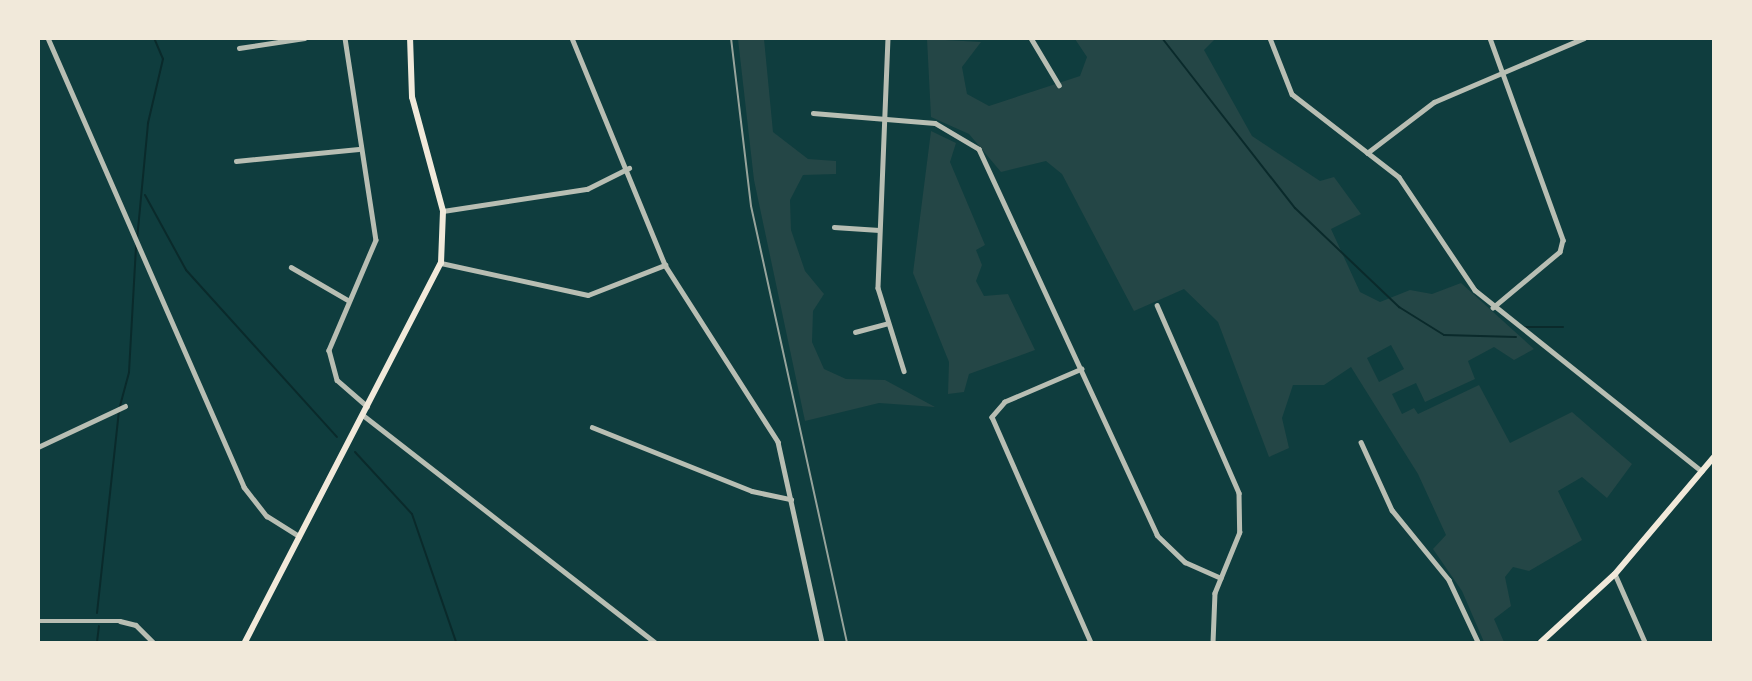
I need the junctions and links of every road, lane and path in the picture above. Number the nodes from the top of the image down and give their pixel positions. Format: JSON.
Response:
{"nodes":[{"id":1,"x":48,"y":38,"type":"edge"},
{"id":2,"x":304,"y":38,"type":"edge"},
{"id":3,"x":345,"y":38,"type":"edge"},
{"id":4,"x":410,"y":38,"type":"edge"},
{"id":5,"x":572,"y":38,"type":"edge"},
{"id":6,"x":888,"y":38,"type":"edge"},
{"id":7,"x":1031,"y":38,"type":"edge"},
{"id":8,"x":1270,"y":38,"type":"edge"},
{"id":9,"x":1490,"y":38,"type":"edge"},
{"id":10,"x":1584,"y":38,"type":"edge"},
{"id":11,"x":239,"y":48,"type":"dead end"},
{"id":12,"x":1504,"y":74,"type":"junction"},
{"id":13,"x":1059,"y":85,"type":"dead end"},
{"id":14,"x":813,"y":113,"type":"dead end"},
{"id":15,"x":890,"y":117,"type":"junction"},
{"id":16,"x":358,"y":149,"type":"junction"},
{"id":17,"x":1367,"y":153,"type":"junction"},
{"id":18,"x":236,"y":161,"type":"dead end"},
{"id":19,"x":629,"y":169,"type":"junction"},
{"id":20,"x":443,"y":211,"type":"junction"},
{"id":21,"x":834,"y":227,"type":"dead end"},
{"id":22,"x":878,"y":230,"type":"junction"},
{"id":23,"x":441,"y":263,"type":"junction"},
{"id":24,"x":665,"y":265,"type":"junction"},
{"id":25,"x":291,"y":267,"type":"dead end"},
{"id":26,"x":348,"y":300,"type":"junction"},
{"id":27,"x":1157,"y":305,"type":"dead end"},
{"id":28,"x":1493,"y":308,"type":"junction"},
{"id":29,"x":888,"y":323,"type":"junction"},
{"id":30,"x":855,"y":332,"type":"dead end"},
{"id":31,"x":1082,"y":369,"type":"junction"},
{"id":32,"x":904,"y":371,"type":"dead end"},
{"id":33,"x":125,"y":406,"type":"dead end"},
{"id":34,"x":368,"y":406,"type":"junction"},
{"id":35,"x":363,"y":415,"type":"junction"},
{"id":36,"x":592,"y":427,"type":"dead end"},
{"id":37,"x":1361,"y":442,"type":"dead end"},
{"id":38,"x":38,"y":447,"type":"edge"},
{"id":39,"x":1713,"y":457,"type":"edge"},
{"id":40,"x":1702,"y":471,"type":"junction"},
{"id":41,"x":791,"y":499,"type":"junction"},
{"id":42,"x":299,"y":536,"type":"junction"},
{"id":43,"x":1615,"y":574,"type":"junction"},
{"id":44,"x":1221,"y":578,"type":"junction"},
{"id":45,"x":38,"y":621,"type":"edge"},
{"id":46,"x":153,"y":642,"type":"edge"},
{"id":47,"x":245,"y":642,"type":"edge"},
{"id":48,"x":655,"y":642,"type":"edge"},
{"id":49,"x":822,"y":642,"type":"edge"},
{"id":50,"x":1091,"y":642,"type":"edge"},
{"id":51,"x":1213,"y":642,"type":"edge"},
{"id":52,"x":1478,"y":642,"type":"edge"},
{"id":53,"x":1541,"y":642,"type":"edge"},
{"id":54,"x":1645,"y":642,"type":"edge"}],
"edges":[{"from":1,"to":42,"type":"street"},
{"from":2,"to":11,"type":"street"},
{"from":3,"to":16,"type":"street"},
{"from":4,"to":20,"type":"main road"},
{"from":5,"to":19,"type":"street"},
{"from":6,"to":15,"type":"street"},
{"from":7,"to":13,"type":"street"},
{"from":8,"to":17,"type":"street"},
{"from":9,"to":12,"type":"street"},
{"from":10,"to":12,"type":"street"},
{"from":12,"to":17,"type":"street"},
{"from":12,"to":28,"type":"street"},
{"from":14,"to":15,"type":"street"},
{"from":15,"to":22,"type":"street"},
{"from":15,"to":31,"type":"street"},
{"from":16,"to":18,"type":"street"},
{"from":16,"to":26,"type":"street"},
{"from":17,"to":28,"type":"street"},
{"from":19,"to":20,"type":"street"},
{"from":19,"to":24,"type":"street"},
{"from":20,"to":23,"type":"main road"},
{"from":21,"to":22,"type":"street"},
{"from":22,"to":29,"type":"street"},
{"from":23,"to":24,"type":"street"},
{"from":23,"to":34,"type":"main road"},
{"from":24,"to":41,"type":"street"},
{"from":25,"to":26,"type":"street"},
{"from":26,"to":34,"type":"street"},
{"from":27,"to":44,"type":"street"},
{"from":28,"to":40,"type":"street"},
{"from":29,"to":30,"type":"street"},
{"from":29,"to":32,"type":"street"},
{"from":31,"to":44,"type":"street"},
{"from":31,"to":50,"type":"street"},
{"from":33,"to":38,"type":"street"},
{"from":34,"to":35,"type":"main road"},
{"from":35,"to":42,"type":"main road"},
{"from":35,"to":48,"type":"street"},
{"from":36,"to":41,"type":"street"},
{"from":37,"to":52,"type":"street"},
{"from":39,"to":40,"type":"main road"},
{"from":40,"to":43,"type":"main road"},
{"from":41,"to":49,"type":"street"},
{"from":42,"to":47,"type":"main road"},
{"from":43,"to":53,"type":"main road"},
{"from":43,"to":54,"type":"street"},
{"from":44,"to":51,"type":"street"},
{"from":45,"to":46,"type":"street"}]}
